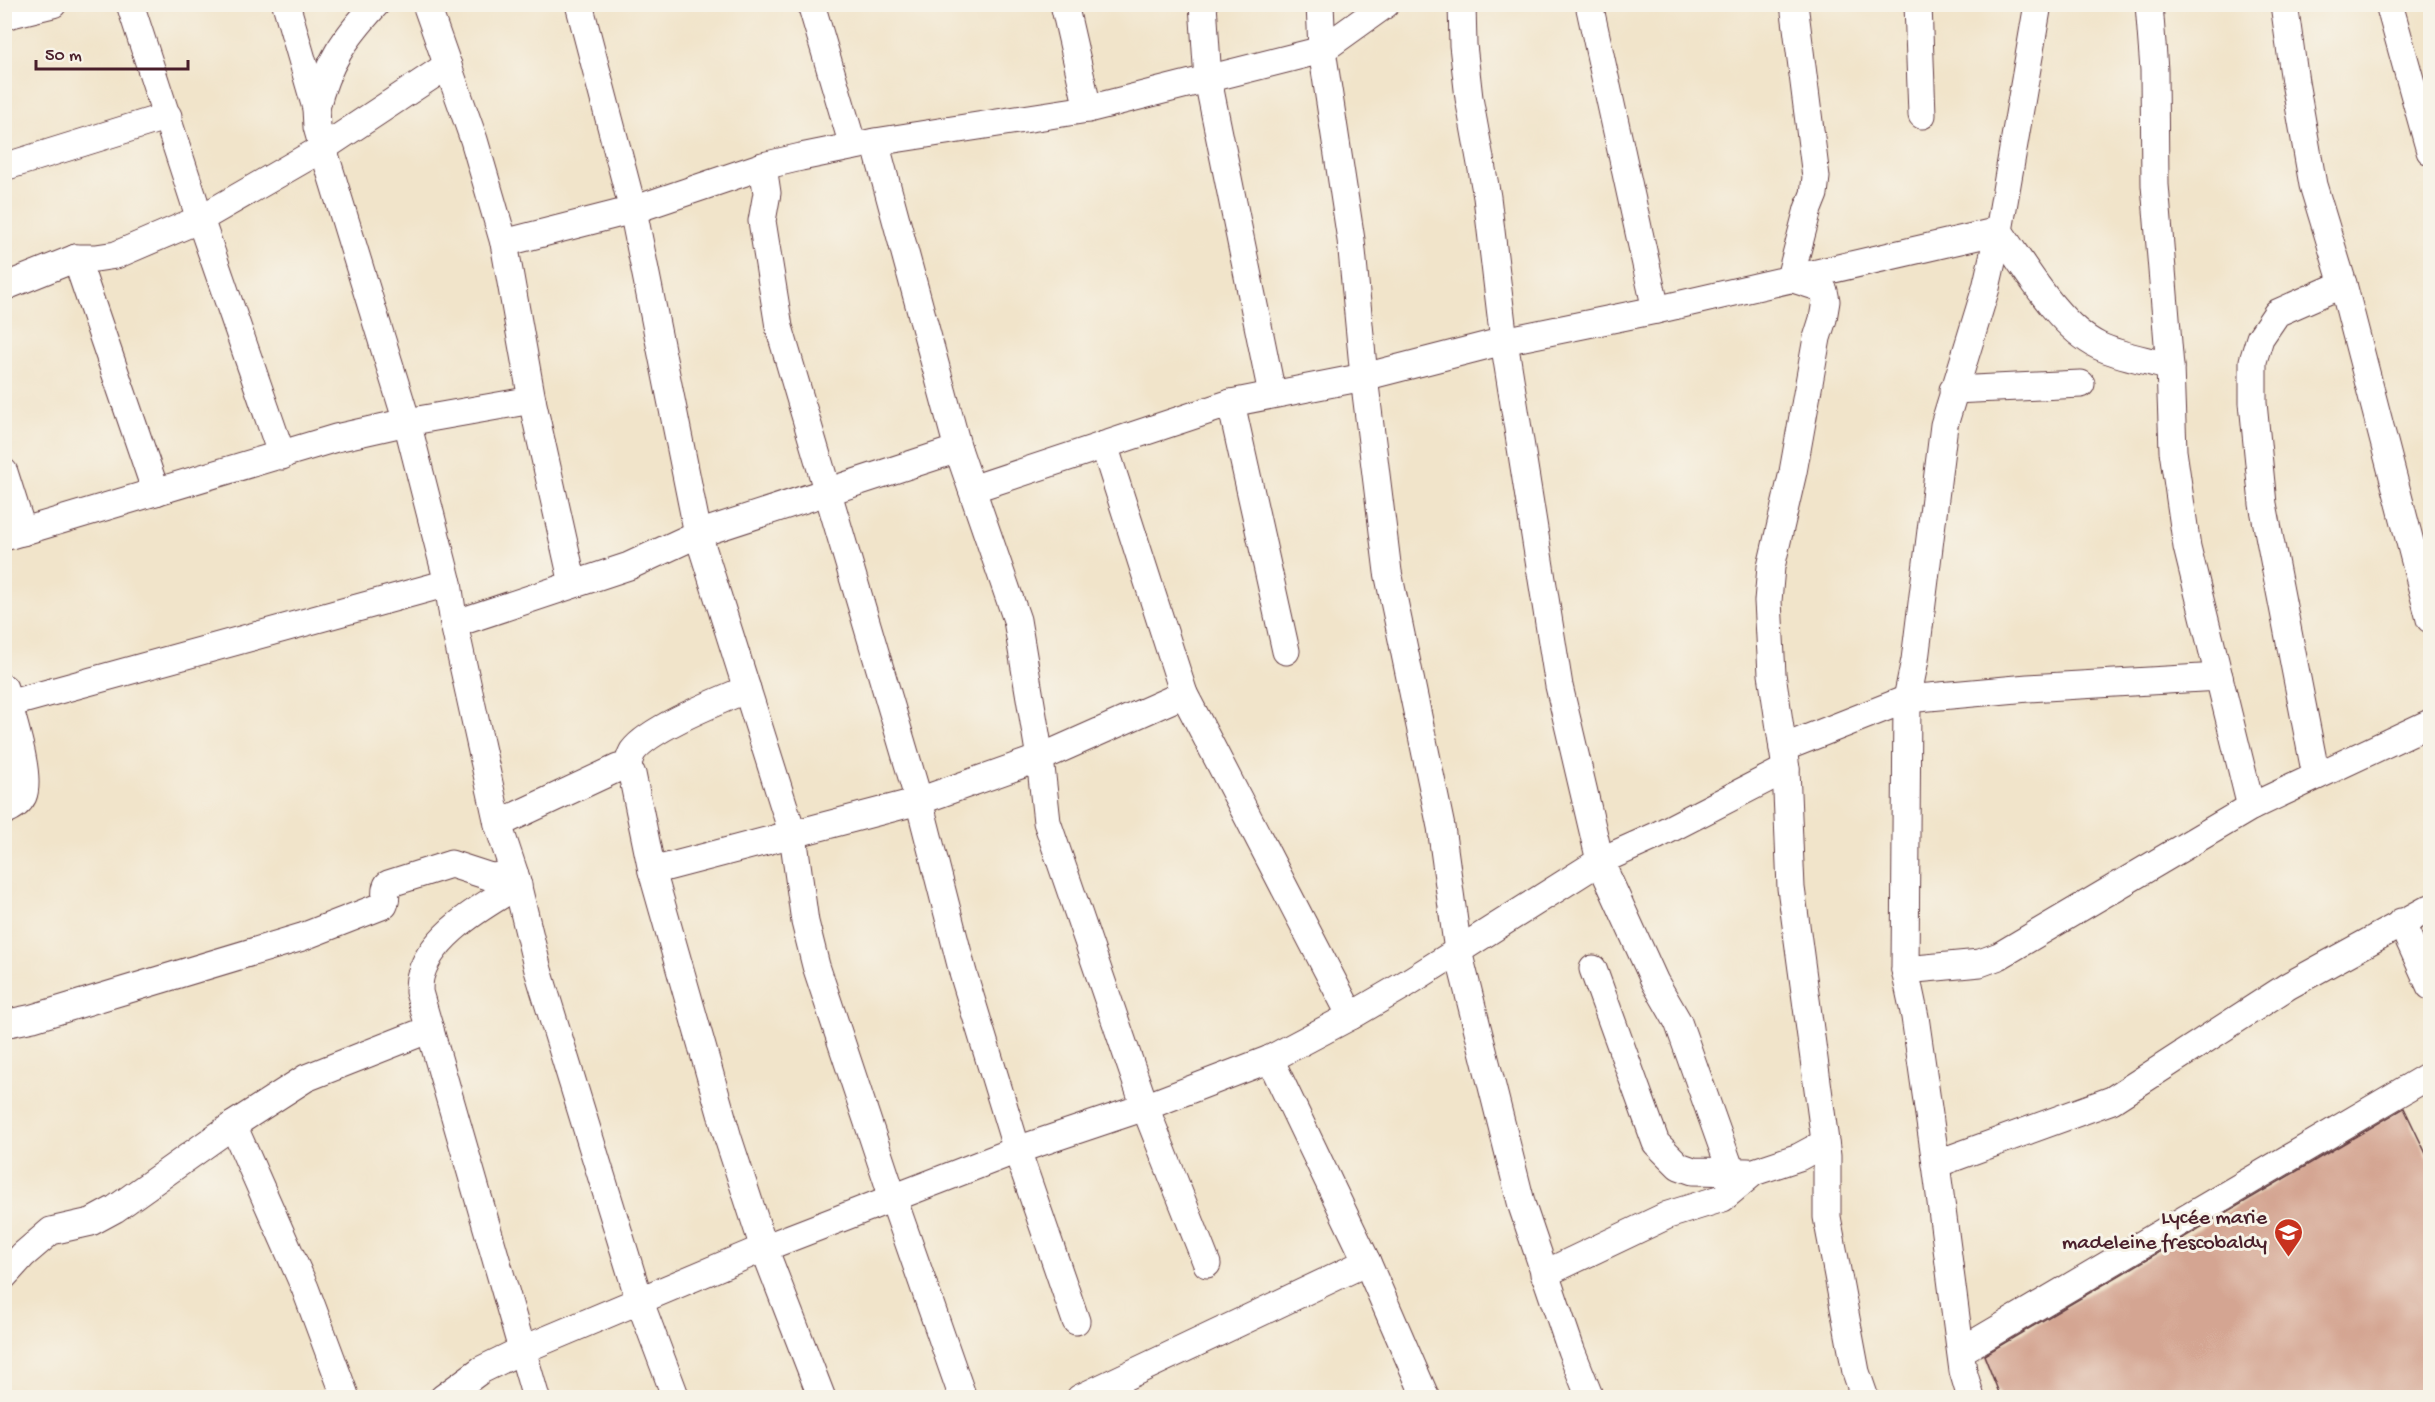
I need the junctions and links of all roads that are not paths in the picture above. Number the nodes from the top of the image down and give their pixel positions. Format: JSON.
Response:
{"nodes":[{"id":1,"x":53,"y":4,"type":"edge"},
{"id":2,"x":130,"y":4,"type":"edge"},
{"id":3,"x":286,"y":4,"type":"edge"},
{"id":4,"x":376,"y":4,"type":"edge"},
{"id":5,"x":426,"y":4,"type":"edge"},
{"id":6,"x":579,"y":4,"type":"edge"},
{"id":7,"x":811,"y":4,"type":"edge"},
{"id":8,"x":1064,"y":4,"type":"edge"},
{"id":9,"x":1203,"y":4,"type":"edge"},
{"id":10,"x":1320,"y":4,"type":"edge"},
{"id":11,"x":1386,"y":4,"type":"edge"},
{"id":12,"x":1462,"y":4,"type":"edge"},
{"id":13,"x":1589,"y":4,"type":"edge"},
{"id":14,"x":1794,"y":4,"type":"edge"},
{"id":15,"x":1918,"y":4,"type":"edge"},
{"id":16,"x":2038,"y":4,"type":"edge"},
{"id":17,"x":2149,"y":4,"type":"edge"},
{"id":18,"x":2284,"y":4,"type":"edge"},
{"id":19,"x":2389,"y":4,"type":"edge"},
{"id":20,"x":4,"y":16,"type":"edge"},
{"id":21,"x":1322,"y":50,"type":"junction"},
{"id":22,"x":448,"y":65,"type":"junction"},
{"id":23,"x":1208,"y":80,"type":"junction"},
{"id":24,"x":316,"y":108,"type":"junction"},
{"id":25,"x":1088,"y":109,"type":"junction"},
{"id":26,"x":1922,"y":115,"type":"dead end"},
{"id":27,"x":168,"y":116,"type":"junction"},
{"id":28,"x":864,"y":144,"type":"junction"},
{"id":29,"x":322,"y":148,"type":"junction"},
{"id":30,"x":2430,"y":151,"type":"edge"},
{"id":31,"x":764,"y":166,"type":"junction"},
{"id":32,"x":4,"y":167,"type":"edge"},
{"id":33,"x":633,"y":210,"type":"junction"},
{"id":34,"x":200,"y":219,"type":"junction"},
{"id":35,"x":1999,"y":231,"type":"junction"},
{"id":36,"x":504,"y":243,"type":"junction"},
{"id":37,"x":76,"y":258,"type":"junction"},
{"id":38,"x":1790,"y":278,"type":"junction"},
{"id":39,"x":2343,"y":284,"type":"junction"},
{"id":40,"x":4,"y":287,"type":"edge"},
{"id":41,"x":1656,"y":310,"type":"junction"},
{"id":42,"x":1504,"y":341,"type":"junction"},
{"id":43,"x":2170,"y":367,"type":"junction"},
{"id":44,"x":1364,"y":377,"type":"junction"},
{"id":45,"x":2081,"y":384,"type":"dead end"},
{"id":46,"x":1953,"y":390,"type":"junction"},
{"id":47,"x":1272,"y":394,"type":"junction"},
{"id":48,"x":532,"y":400,"type":"junction"},
{"id":49,"x":1231,"y":403,"type":"junction"},
{"id":50,"x":407,"y":422,"type":"junction"},
{"id":51,"x":1104,"y":445,"type":"junction"},
{"id":52,"x":958,"y":448,"type":"junction"},
{"id":53,"x":282,"y":456,"type":"junction"},
{"id":54,"x":4,"y":472,"type":"edge"},
{"id":55,"x":972,"y":489,"type":"junction"},
{"id":56,"x":828,"y":490,"type":"junction"},
{"id":57,"x":156,"y":492,"type":"junction"},
{"id":58,"x":14,"y":534,"type":"edge"},
{"id":59,"x":698,"y":534,"type":"junction"},
{"id":60,"x":448,"y":583,"type":"junction"},
{"id":61,"x":573,"y":584,"type":"junction"},
{"id":62,"x":2430,"y":619,"type":"edge"},
{"id":63,"x":454,"y":624,"type":"junction"},
{"id":64,"x":1286,"y":651,"type":"dead end"},
{"id":65,"x":2219,"y":677,"type":"junction"},
{"id":66,"x":747,"y":689,"type":"junction"},
{"id":67,"x":1184,"y":694,"type":"junction"},
{"id":68,"x":6,"y":696,"type":"edge"},
{"id":69,"x":1907,"y":699,"type":"junction"},
{"id":70,"x":2430,"y":723,"type":"edge"},
{"id":71,"x":1040,"y":758,"type":"junction"},
{"id":72,"x":1784,"y":759,"type":"junction"},
{"id":73,"x":626,"y":769,"type":"junction"},
{"id":74,"x":2316,"y":776,"type":"junction"},
{"id":75,"x":919,"y":801,"type":"junction"},
{"id":76,"x":2251,"y":807,"type":"junction"},
{"id":77,"x":4,"y":811,"type":"edge"},
{"id":78,"x":498,"y":824,"type":"junction"},
{"id":79,"x":793,"y":835,"type":"junction"},
{"id":80,"x":1600,"y":861,"type":"junction"},
{"id":81,"x":652,"y":872,"type":"junction"},
{"id":82,"x":517,"y":880,"type":"junction"},
{"id":83,"x":2430,"y":908,"type":"edge"},
{"id":84,"x":2401,"y":922,"type":"junction"},
{"id":85,"x":1458,"y":951,"type":"junction"},
{"id":86,"x":1593,"y":969,"type":"dead end"},
{"id":87,"x":1905,"y":970,"type":"junction"},
{"id":88,"x":2430,"y":986,"type":"edge"},
{"id":89,"x":1351,"y":1016,"type":"junction"},
{"id":90,"x":4,"y":1024,"type":"edge"},
{"id":91,"x":430,"y":1029,"type":"junction"},
{"id":92,"x":1270,"y":1059,"type":"junction"},
{"id":93,"x":2430,"y":1075,"type":"edge"},
{"id":94,"x":1146,"y":1107,"type":"junction"},
{"id":95,"x":233,"y":1125,"type":"junction"},
{"id":96,"x":1017,"y":1150,"type":"junction"},
{"id":97,"x":1827,"y":1156,"type":"junction"},
{"id":98,"x":1936,"y":1164,"type":"junction"},
{"id":99,"x":1743,"y":1172,"type":"junction"},
{"id":100,"x":893,"y":1198,"type":"junction"},
{"id":101,"x":764,"y":1248,"type":"junction"},
{"id":102,"x":1367,"y":1262,"type":"junction"},
{"id":103,"x":1207,"y":1264,"type":"dead end"},
{"id":104,"x":1544,"y":1274,"type":"junction"},
{"id":105,"x":4,"y":1276,"type":"edge"},
{"id":106,"x":640,"y":1302,"type":"junction"},
{"id":107,"x":1076,"y":1321,"type":"dead end"},
{"id":108,"x":522,"y":1350,"type":"junction"},
{"id":109,"x":1961,"y":1351,"type":"junction"},
{"id":110,"x":1419,"y":1395,"type":"edge"},
{"id":111,"x":346,"y":1398,"type":"edge"},
{"id":112,"x":443,"y":1398,"type":"edge"},
{"id":113,"x":536,"y":1398,"type":"edge"},
{"id":114,"x":676,"y":1398,"type":"edge"},
{"id":115,"x":822,"y":1398,"type":"edge"},
{"id":116,"x":963,"y":1398,"type":"edge"},
{"id":117,"x":1080,"y":1398,"type":"edge"},
{"id":118,"x":1590,"y":1398,"type":"edge"},
{"id":119,"x":1865,"y":1398,"type":"edge"},
{"id":120,"x":1971,"y":1398,"type":"edge"}],
"edges":[{"from":1,"to":20,"type":"street"},
{"from":2,"to":27,"type":"street"},
{"from":3,"to":24,"type":"street"},
{"from":4,"to":24,"type":"street"},
{"from":5,"to":22,"type":"street"},
{"from":6,"to":33,"type":"street"},
{"from":7,"to":28,"type":"street"},
{"from":8,"to":25,"type":"street"},
{"from":9,"to":23,"type":"street"},
{"from":10,"to":21,"type":"street"},
{"from":11,"to":21,"type":"street"},
{"from":12,"to":42,"type":"street"},
{"from":13,"to":41,"type":"street"},
{"from":14,"to":38,"type":"street"},
{"from":15,"to":26,"type":"street"},
{"from":16,"to":35,"type":"street"},
{"from":17,"to":43,"type":"street"},
{"from":18,"to":39,"type":"street"},
{"from":19,"to":30,"type":"street"},
{"from":21,"to":23,"type":"street"},
{"from":21,"to":44,"type":"street"},
{"from":22,"to":29,"type":"street"},
{"from":22,"to":36,"type":"street"},
{"from":23,"to":25,"type":"street"},
{"from":23,"to":47,"type":"street"},
{"from":24,"to":29,"type":"street"},
{"from":25,"to":28,"type":"street"},
{"from":27,"to":32,"type":"street"},
{"from":27,"to":34,"type":"street"},
{"from":28,"to":31,"type":"street"},
{"from":28,"to":52,"type":"street"},
{"from":29,"to":34,"type":"street"},
{"from":29,"to":50,"type":"street"},
{"from":31,"to":33,"type":"street"},
{"from":31,"to":56,"type":"street"},
{"from":33,"to":36,"type":"street"},
{"from":33,"to":59,"type":"street"},
{"from":34,"to":37,"type":"street"},
{"from":34,"to":53,"type":"street"},
{"from":35,"to":38,"type":"street"},
{"from":35,"to":43,"type":"street"},
{"from":35,"to":46,"type":"street"},
{"from":36,"to":48,"type":"street"},
{"from":37,"to":40,"type":"street"},
{"from":37,"to":57,"type":"street"},
{"from":38,"to":41,"type":"street"},
{"from":38,"to":72,"type":"street"},
{"from":39,"to":62,"type":"street"},
{"from":39,"to":74,"type":"street"},
{"from":41,"to":42,"type":"street"},
{"from":42,"to":44,"type":"street"},
{"from":42,"to":80,"type":"street"},
{"from":43,"to":65,"type":"street"},
{"from":44,"to":47,"type":"street"},
{"from":44,"to":85,"type":"street"},
{"from":45,"to":46,"type":"street"},
{"from":46,"to":69,"type":"street"},
{"from":47,"to":49,"type":"street"},
{"from":48,"to":50,"type":"street"},
{"from":48,"to":61,"type":"street"},
{"from":49,"to":51,"type":"street"},
{"from":49,"to":64,"type":"street"},
{"from":50,"to":53,"type":"street"},
{"from":50,"to":60,"type":"street"},
{"from":51,"to":55,"type":"street"},
{"from":51,"to":67,"type":"street"},
{"from":52,"to":55,"type":"street"},
{"from":52,"to":56,"type":"street"},
{"from":53,"to":57,"type":"street"},
{"from":54,"to":58,"type":"street"},
{"from":55,"to":71,"type":"street"},
{"from":56,"to":59,"type":"street"},
{"from":56,"to":75,"type":"street"},
{"from":57,"to":58,"type":"street"},
{"from":59,"to":61,"type":"street"},
{"from":59,"to":66,"type":"street"},
{"from":60,"to":63,"type":"street"},
{"from":60,"to":68,"type":"street"},
{"from":61,"to":63,"type":"street"},
{"from":63,"to":78,"type":"street"},
{"from":65,"to":69,"type":"street"},
{"from":65,"to":76,"type":"street"},
{"from":66,"to":73,"type":"street"},
{"from":66,"to":79,"type":"street"},
{"from":67,"to":71,"type":"street"},
{"from":67,"to":89,"type":"street"},
{"from":68,"to":77,"type":"street"},
{"from":69,"to":72,"type":"street"},
{"from":69,"to":87,"type":"street"},
{"from":70,"to":74,"type":"street"},
{"from":71,"to":75,"type":"street"},
{"from":71,"to":94,"type":"street"},
{"from":72,"to":80,"type":"street"},
{"from":72,"to":97,"type":"street"},
{"from":73,"to":78,"type":"street"},
{"from":73,"to":81,"type":"street"},
{"from":74,"to":76,"type":"street"},
{"from":75,"to":79,"type":"street"},
{"from":75,"to":96,"type":"street"},
{"from":76,"to":87,"type":"street"},
{"from":78,"to":82,"type":"street"},
{"from":79,"to":81,"type":"street"},
{"from":79,"to":100,"type":"street"},
{"from":80,"to":85,"type":"street"},
{"from":80,"to":99,"type":"street"},
{"from":81,"to":101,"type":"street"},
{"from":82,"to":90,"type":"street"},
{"from":82,"to":91,"type":"street"},
{"from":82,"to":106,"type":"street"},
{"from":83,"to":84,"type":"street"},
{"from":84,"to":88,"type":"street"},
{"from":84,"to":98,"type":"street"},
{"from":85,"to":89,"type":"street"},
{"from":85,"to":104,"type":"street"},
{"from":86,"to":99,"type":"street"},
{"from":87,"to":98,"type":"street"},
{"from":89,"to":92,"type":"street"},
{"from":91,"to":95,"type":"street"},
{"from":91,"to":108,"type":"street"},
{"from":92,"to":94,"type":"street"},
{"from":92,"to":102,"type":"street"},
{"from":93,"to":109,"type":"street"},
{"from":94,"to":96,"type":"street"},
{"from":94,"to":103,"type":"street"},
{"from":95,"to":105,"type":"street"},
{"from":95,"to":111,"type":"street"},
{"from":96,"to":100,"type":"street"},
{"from":96,"to":107,"type":"street"},
{"from":97,"to":99,"type":"street"},
{"from":97,"to":119,"type":"street"},
{"from":98,"to":109,"type":"street"},
{"from":99,"to":104,"type":"street"},
{"from":100,"to":101,"type":"street"},
{"from":100,"to":116,"type":"street"},
{"from":101,"to":106,"type":"street"},
{"from":101,"to":115,"type":"street"},
{"from":102,"to":110,"type":"street"},
{"from":102,"to":117,"type":"street"},
{"from":104,"to":118,"type":"street"},
{"from":106,"to":108,"type":"street"},
{"from":106,"to":114,"type":"street"},
{"from":108,"to":112,"type":"street"},
{"from":108,"to":113,"type":"street"},
{"from":109,"to":120,"type":"street"}]}
